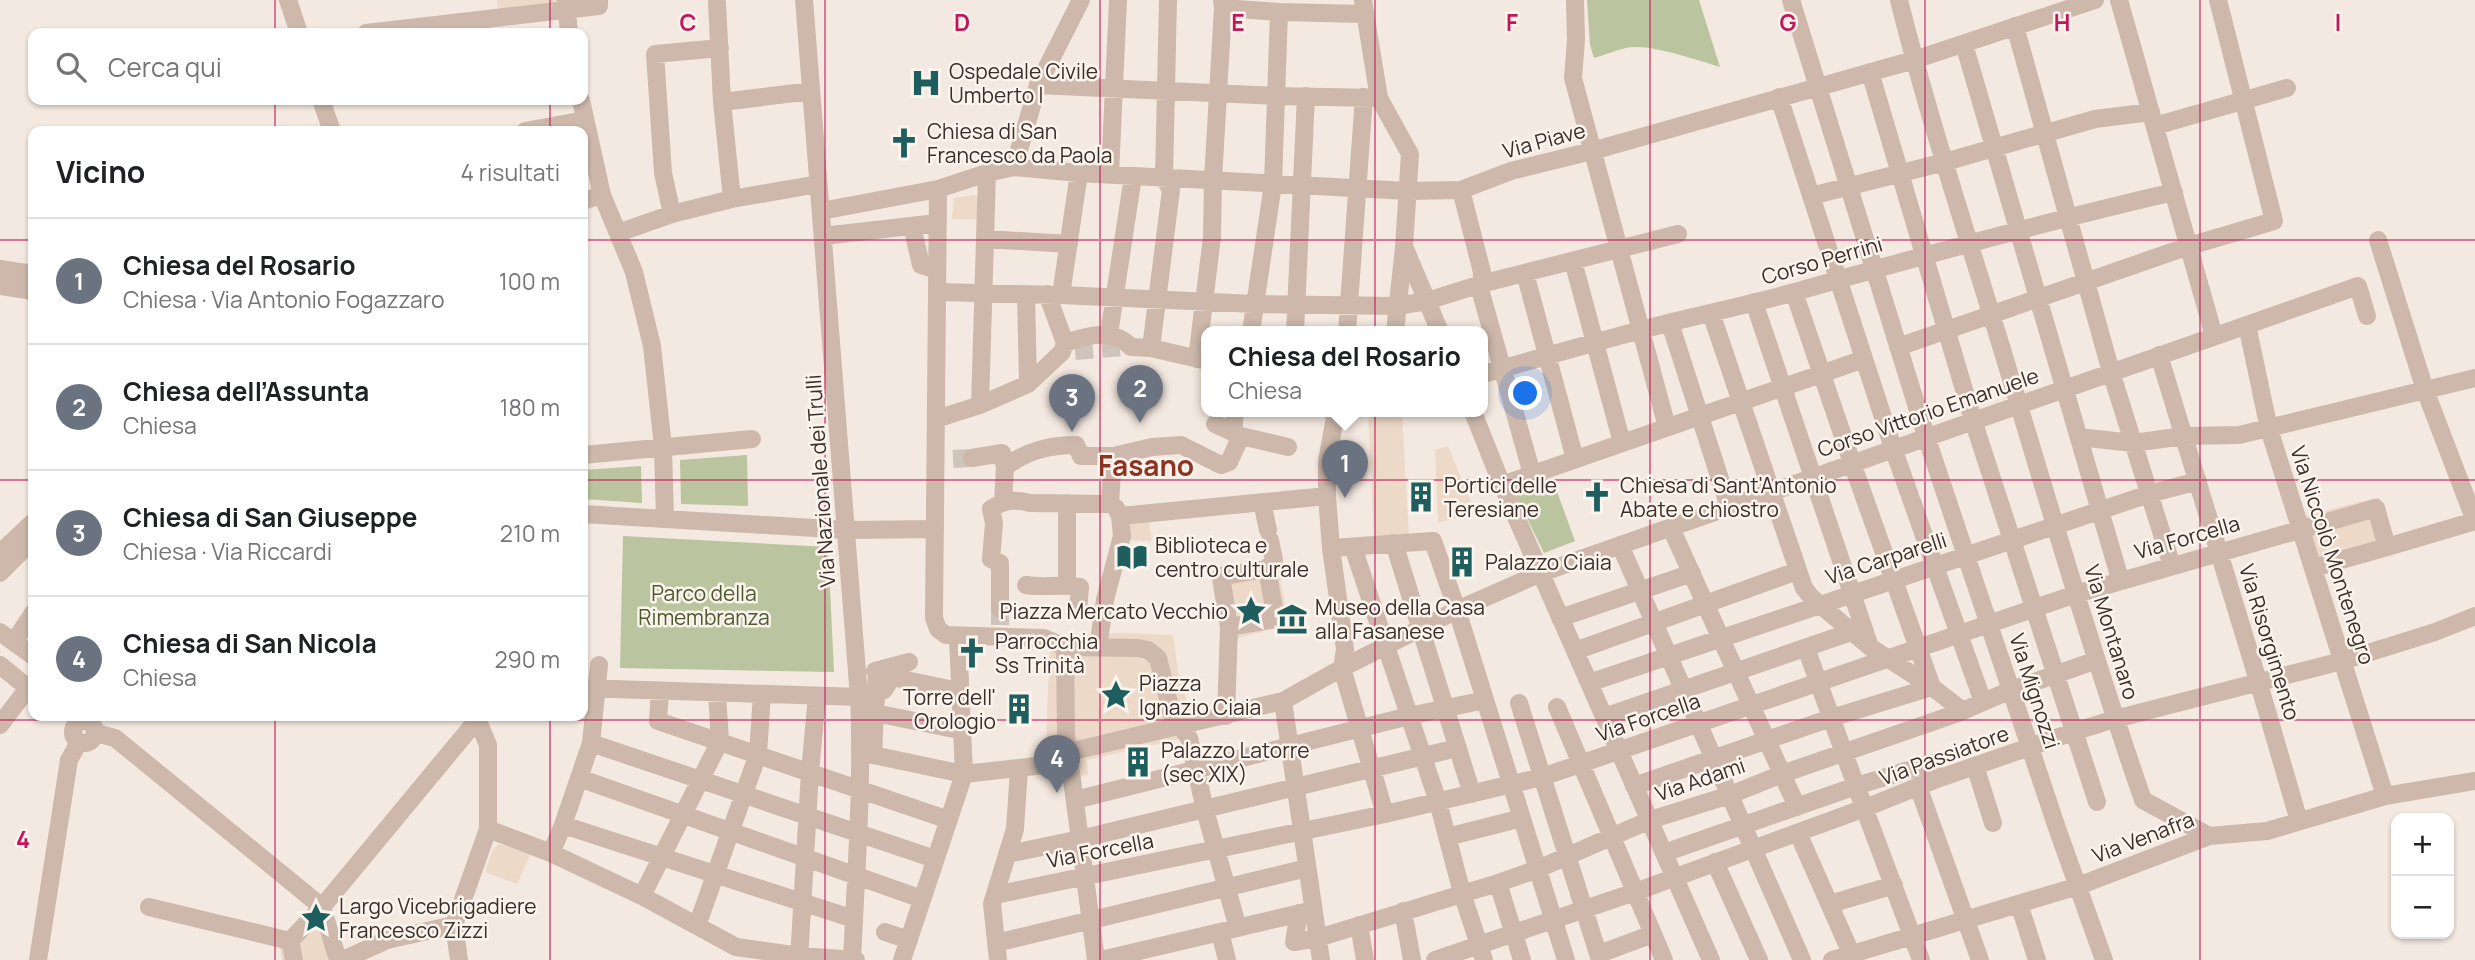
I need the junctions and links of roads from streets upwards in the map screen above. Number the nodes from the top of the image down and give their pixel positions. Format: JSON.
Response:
{"nodes":[{"id":1,"x":288,"y":0,"type":"edge"},
{"id":2,"x":599,"y":0,"type":"edge"},
{"id":3,"x":804,"y":0,"type":"edge"},
{"id":4,"x":1081,"y":0,"type":"edge"},
{"id":5,"x":1118,"y":0,"type":"edge"},
{"id":6,"x":1168,"y":0,"type":"edge"},
{"id":7,"x":1575,"y":0,"type":"edge"},
{"id":8,"x":1791,"y":0,"type":"edge"},
{"id":9,"x":1899,"y":0,"type":"edge"},
{"id":10,"x":2095,"y":0,"type":"edge"},
{"id":11,"x":2119,"y":0,"type":"edge"},
{"id":12,"x":2218,"y":0,"type":"edge"},
{"id":13,"x":716,"y":3,"type":"dead end"},
{"id":14,"x":566,"y":4,"type":"edge"},
{"id":15,"x":1223,"y":4,"type":"edge"},
{"id":16,"x":1363,"y":7,"type":"edge"},
{"id":17,"x":505,"y":8,"type":"edge"},
{"id":18,"x":1279,"y":12,"type":"junction"},
{"id":19,"x":2015,"y":26,"type":"junction"},
{"id":20,"x":297,"y":28,"type":"edge"},
{"id":21,"x":394,"y":28,"type":"edge"},
{"id":22,"x":568,"y":28,"type":"edge"},
{"id":23,"x":1964,"y":44,"type":"junction"},
{"id":24,"x":720,"y":48,"type":"junction"},
{"id":25,"x":1914,"y":60,"type":"junction"},
{"id":26,"x":1870,"y":72,"type":"junction"},
{"id":27,"x":1038,"y":85,"type":"junction"},
{"id":28,"x":1819,"y":87,"type":"junction"},
{"id":29,"x":2287,"y":88,"type":"dead end"},
{"id":30,"x":1114,"y":89,"type":"junction"},
{"id":31,"x":811,"y":91,"type":"junction"},
{"id":32,"x":1166,"y":91,"type":"junction"},
{"id":33,"x":1217,"y":94,"type":"junction"},
{"id":34,"x":1275,"y":96,"type":"junction"},
{"id":35,"x":1307,"y":96,"type":"junction"},
{"id":36,"x":1779,"y":97,"type":"junction"},
{"id":37,"x":1372,"y":98,"type":"junction"},
{"id":38,"x":2244,"y":100,"type":"junction"},
{"id":39,"x":722,"y":102,"type":"junction"},
{"id":40,"x":323,"y":105,"type":"edge"},
{"id":41,"x":582,"y":105,"type":"edge"},
{"id":42,"x":2153,"y":119,"type":"junction"},
{"id":43,"x":585,"y":120,"type":"junction"},
{"id":44,"x":330,"y":126,"type":"edge"},
{"id":45,"x":552,"y":126,"type":"edge"},
{"id":46,"x":586,"y":126,"type":"edge"},
{"id":47,"x":588,"y":133,"type":"edge"},
{"id":48,"x":2045,"y":133,"type":"junction"},
{"id":49,"x":1994,"y":147,"type":"junction"},
{"id":50,"x":1592,"y":151,"type":"junction"},
{"id":51,"x":1945,"y":162,"type":"junction"},
{"id":52,"x":1014,"y":167,"type":"junction"},
{"id":53,"x":1900,"y":172,"type":"junction"},
{"id":54,"x":987,"y":173,"type":"junction"},
{"id":55,"x":1079,"y":173,"type":"junction"},
{"id":56,"x":1110,"y":174,"type":"junction"},
{"id":57,"x":1133,"y":176,"type":"junction"},
{"id":58,"x":1164,"y":177,"type":"junction"},
{"id":59,"x":1213,"y":180,"type":"junction"},
{"id":60,"x":818,"y":184,"type":"junction"},
{"id":61,"x":1273,"y":184,"type":"junction"},
{"id":62,"x":1303,"y":185,"type":"junction"},
{"id":63,"x":1850,"y":186,"type":"junction"},
{"id":64,"x":1358,"y":188,"type":"junction"},
{"id":65,"x":937,"y":189,"type":"junction"},
{"id":66,"x":1461,"y":190,"type":"junction"},
{"id":67,"x":1408,"y":191,"type":"junction"},
{"id":68,"x":2174,"y":192,"type":"junction"},
{"id":69,"x":602,"y":195,"type":"junction"},
{"id":70,"x":1811,"y":196,"type":"junction"},
{"id":71,"x":588,"y":199,"type":"edge"},
{"id":72,"x":732,"y":199,"type":"junction"},
{"id":73,"x":821,"y":211,"type":"junction"},
{"id":74,"x":671,"y":214,"type":"junction"},
{"id":75,"x":2068,"y":216,"type":"junction"},
{"id":76,"x":937,"y":223,"type":"junction"},
{"id":77,"x":912,"y":226,"type":"junction"},
{"id":78,"x":2019,"y":231,"type":"junction"},
{"id":79,"x":618,"y":233,"type":"junction"},
{"id":80,"x":1678,"y":234,"type":"dead end"},
{"id":81,"x":823,"y":236,"type":"junction"},
{"id":82,"x":985,"y":240,"type":"junction"},
{"id":83,"x":2378,"y":240,"type":"dead end"},
{"id":84,"x":1069,"y":244,"type":"junction"},
{"id":85,"x":1970,"y":244,"type":"junction"},
{"id":86,"x":2189,"y":246,"type":"junction"},
{"id":87,"x":1404,"y":247,"type":"junction"},
{"id":88,"x":1620,"y":248,"type":"junction"},
{"id":89,"x":1924,"y":255,"type":"junction"},
{"id":90,"x":1573,"y":261,"type":"junction"},
{"id":91,"x":1874,"y":268,"type":"junction"},
{"id":92,"x":0,"y":269,"type":"edge"},
{"id":93,"x":937,"y":271,"type":"junction"},
{"id":94,"x":28,"y":273,"type":"edge"},
{"id":95,"x":1525,"y":273,"type":"junction"},
{"id":96,"x":1838,"y":279,"type":"junction"},
{"id":97,"x":2086,"y":281,"type":"junction"},
{"id":98,"x":1481,"y":285,"type":"junction"},
{"id":99,"x":0,"y":286,"type":"edge"},
{"id":100,"x":28,"y":290,"type":"edge"},
{"id":101,"x":937,"y":292,"type":"junction"},
{"id":102,"x":1794,"y":292,"type":"junction"},
{"id":103,"x":983,"y":293,"type":"junction"},
{"id":104,"x":1026,"y":294,"type":"junction"},
{"id":105,"x":1054,"y":295,"type":"junction"},
{"id":106,"x":2038,"y":297,"type":"junction"},
{"id":107,"x":1114,"y":298,"type":"junction"},
{"id":108,"x":1157,"y":299,"type":"junction"},
{"id":109,"x":1427,"y":301,"type":"junction"},
{"id":110,"x":1206,"y":302,"type":"junction"},
{"id":111,"x":1754,"y":302,"type":"junction"},
{"id":112,"x":1255,"y":304,"type":"junction"},
{"id":113,"x":1297,"y":304,"type":"junction"},
{"id":114,"x":1348,"y":306,"type":"junction"},
{"id":115,"x":1397,"y":306,"type":"junction"},
{"id":116,"x":1712,"y":313,"type":"junction"},
{"id":117,"x":1991,"y":314,"type":"junction"},
{"id":118,"x":2367,"y":316,"type":"dead end"},
{"id":119,"x":1670,"y":323,"type":"junction"},
{"id":120,"x":2247,"y":325,"type":"junction"},
{"id":121,"x":1204,"y":326,"type":"edge"},
{"id":122,"x":1252,"y":326,"type":"edge"},
{"id":123,"x":1295,"y":326,"type":"edge"},
{"id":124,"x":1347,"y":326,"type":"edge"},
{"id":125,"x":1395,"y":326,"type":"edge"},
{"id":126,"x":1437,"y":326,"type":"edge"},
{"id":127,"x":1946,"y":330,"type":"junction"},
{"id":128,"x":1641,"y":331,"type":"junction"},
{"id":129,"x":1109,"y":334,"type":"junction"},
{"id":130,"x":2214,"y":336,"type":"junction"},
{"id":131,"x":1595,"y":344,"type":"junction"},
{"id":132,"x":1151,"y":348,"type":"junction"},
{"id":133,"x":1898,"y":348,"type":"junction"},
{"id":134,"x":1067,"y":349,"type":"junction"},
{"id":135,"x":2159,"y":355,"type":"junction"},
{"id":136,"x":1547,"y":357,"type":"junction"},
{"id":137,"x":1864,"y":359,"type":"junction"},
{"id":138,"x":1201,"y":360,"type":"edge"},
{"id":139,"x":1502,"y":369,"type":"junction"},
{"id":140,"x":2111,"y":372,"type":"junction"},
{"id":141,"x":1488,"y":373,"type":"edge"},
{"id":142,"x":1822,"y":374,"type":"junction"},
{"id":143,"x":2475,"y":378,"type":"edge"},
{"id":144,"x":1028,"y":384,"type":"junction"},
{"id":145,"x":1782,"y":387,"type":"junction"},
{"id":146,"x":2065,"y":388,"type":"junction"},
{"id":147,"x":2425,"y":390,"type":"junction"},
{"id":148,"x":1741,"y":402,"type":"junction"},
{"id":149,"x":2018,"y":404,"type":"junction"},
{"id":150,"x":980,"y":405,"type":"junction"},
{"id":151,"x":1700,"y":416,"type":"junction"},
{"id":152,"x":1235,"y":417,"type":"edge"},
{"id":153,"x":1335,"y":417,"type":"edge"},
{"id":154,"x":1475,"y":417,"type":"edge"},
{"id":155,"x":936,"y":419,"type":"junction"},
{"id":156,"x":1973,"y":420,"type":"junction"},
{"id":157,"x":1215,"y":424,"type":"dead end"},
{"id":158,"x":1667,"y":427,"type":"junction"},
{"id":159,"x":2269,"y":429,"type":"junction"},
{"id":160,"x":1237,"y":435,"type":"junction"},
{"id":161,"x":1926,"y":436,"type":"junction"},
{"id":162,"x":2184,"y":436,"type":"junction"},
{"id":163,"x":2079,"y":437,"type":"junction"},
{"id":164,"x":752,"y":439,"type":"dead end"},
{"id":165,"x":1622,"y":443,"type":"junction"},
{"id":166,"x":2133,"y":443,"type":"junction"},
{"id":167,"x":663,"y":447,"type":"junction"},
{"id":168,"x":1288,"y":447,"type":"dead end"},
{"id":169,"x":1894,"y":447,"type":"junction"},
{"id":170,"x":588,"y":454,"type":"edge"},
{"id":171,"x":1113,"y":456,"type":"junction"},
{"id":172,"x":972,"y":458,"type":"tunnel mouth"},
{"id":173,"x":1575,"y":459,"type":"junction"},
{"id":174,"x":1852,"y":463,"type":"junction"},
{"id":175,"x":1005,"y":467,"type":"junction"},
{"id":176,"x":1532,"y":474,"type":"junction"},
{"id":177,"x":1812,"y":477,"type":"junction"},
{"id":178,"x":2198,"y":481,"type":"junction"},
{"id":179,"x":1502,"y":485,"type":"junction"},
{"id":180,"x":1771,"y":492,"type":"junction"},
{"id":181,"x":2150,"y":494,"type":"junction"},
{"id":182,"x":1328,"y":496,"type":"junction"},
{"id":183,"x":1262,"y":502,"type":"junction"},
{"id":184,"x":1067,"y":503,"type":"junction"},
{"id":185,"x":997,"y":505,"type":"junction"},
{"id":186,"x":1729,"y":507,"type":"junction"},
{"id":187,"x":1115,"y":510,"type":"junction"},
{"id":188,"x":2101,"y":511,"type":"junction"},
{"id":189,"x":588,"y":514,"type":"edge"},
{"id":190,"x":665,"y":519,"type":"junction"},
{"id":191,"x":2475,"y":521,"type":"edge"},
{"id":192,"x":28,"y":527,"type":"edge"},
{"id":193,"x":1671,"y":527,"type":"junction"},
{"id":194,"x":2056,"y":527,"type":"junction"},
{"id":195,"x":935,"y":529,"type":"junction"},
{"id":196,"x":2301,"y":529,"type":"junction"},
{"id":197,"x":848,"y":530,"type":"junction"},
{"id":198,"x":2012,"y":541,"type":"junction"},
{"id":199,"x":1394,"y":543,"type":"junction"},
{"id":200,"x":1620,"y":545,"type":"junction"},
{"id":201,"x":1353,"y":547,"type":"junction"},
{"id":202,"x":2387,"y":547,"type":"junction"},
{"id":203,"x":1331,"y":548,"type":"junction"},
{"id":204,"x":28,"y":549,"type":"edge"},
{"id":205,"x":2219,"y":552,"type":"junction"},
{"id":206,"x":0,"y":553,"type":"edge"},
{"id":207,"x":1966,"y":556,"type":"junction"},
{"id":208,"x":2172,"y":566,"type":"junction"},
{"id":209,"x":1936,"y":567,"type":"junction"},
{"id":210,"x":2313,"y":568,"type":"junction"},
{"id":211,"x":1267,"y":569,"type":"junction"},
{"id":212,"x":1797,"y":571,"type":"junction"},
{"id":213,"x":0,"y":572,"type":"edge"},
{"id":214,"x":1541,"y":573,"type":"junction"},
{"id":215,"x":1692,"y":573,"type":"junction"},
{"id":216,"x":2120,"y":579,"type":"junction"},
{"id":217,"x":1894,"y":580,"type":"junction"},
{"id":218,"x":1014,"y":583,"type":"junction"},
{"id":219,"x":1067,"y":584,"type":"junction"},
{"id":220,"x":1640,"y":591,"type":"junction"},
{"id":221,"x":1852,"y":594,"type":"junction"},
{"id":222,"x":2076,"y":594,"type":"junction"},
{"id":223,"x":1706,"y":604,"type":"junction"},
{"id":224,"x":1819,"y":604,"type":"junction"},
{"id":225,"x":2034,"y":608,"type":"junction"},
{"id":226,"x":1457,"y":610,"type":"junction"},
{"id":227,"x":1078,"y":611,"type":"dead end"},
{"id":228,"x":2475,"y":616,"type":"edge"},
{"id":229,"x":28,"y":618,"type":"edge"},
{"id":230,"x":1560,"y":618,"type":"junction"},
{"id":231,"x":1654,"y":623,"type":"junction"},
{"id":232,"x":1989,"y":623,"type":"junction"},
{"id":233,"x":1000,"y":624,"type":"junction"},
{"id":234,"x":1229,"y":628,"type":"junction"},
{"id":235,"x":1420,"y":629,"type":"junction"},
{"id":236,"x":1851,"y":632,"type":"junction"},
{"id":237,"x":1958,"y":633,"type":"junction"},
{"id":238,"x":7,"y":637,"type":"edge"},
{"id":239,"x":958,"y":637,"type":"junction"},
{"id":240,"x":1720,"y":638,"type":"junction"},
{"id":241,"x":1065,"y":647,"type":"junction"},
{"id":242,"x":1097,"y":647,"type":"junction"},
{"id":243,"x":1385,"y":647,"type":"junction"},
{"id":244,"x":1918,"y":647,"type":"junction"},
{"id":245,"x":1806,"y":648,"type":"junction"},
{"id":246,"x":1575,"y":651,"type":"junction"},
{"id":247,"x":28,"y":652,"type":"edge"},
{"id":248,"x":1877,"y":653,"type":"junction"},
{"id":249,"x":1668,"y":656,"type":"junction"},
{"id":250,"x":2097,"y":660,"type":"junction"},
{"id":251,"x":2342,"y":660,"type":"junction"},
{"id":252,"x":909,"y":662,"type":"dead end"},
{"id":253,"x":0,"y":665,"type":"edge"},
{"id":254,"x":599,"y":665,"type":"dead end"},
{"id":255,"x":1342,"y":668,"type":"junction"},
{"id":256,"x":857,"y":670,"type":"junction"},
{"id":257,"x":877,"y":671,"type":"junction"},
{"id":258,"x":1736,"y":672,"type":"junction"},
{"id":259,"x":2055,"y":674,"type":"junction"},
{"id":260,"x":1818,"y":681,"type":"junction"},
{"id":261,"x":1589,"y":683,"type":"junction"},
{"id":262,"x":2259,"y":684,"type":"junction"},
{"id":263,"x":1932,"y":687,"type":"junction"},
{"id":264,"x":28,"y":688,"type":"edge"},
{"id":265,"x":590,"y":689,"type":"edge"},
{"id":266,"x":949,"y":689,"type":"dead end"},
{"id":267,"x":1683,"y":690,"type":"junction"},
{"id":268,"x":2011,"y":690,"type":"junction"},
{"id":269,"x":660,"y":691,"type":"junction"},
{"id":270,"x":28,"y":693,"type":"edge"},
{"id":271,"x":717,"y":693,"type":"junction"},
{"id":272,"x":762,"y":694,"type":"junction"},
{"id":273,"x":817,"y":696,"type":"junction"},
{"id":274,"x":867,"y":696,"type":"junction"},
{"id":275,"x":1485,"y":700,"type":"junction"},
{"id":276,"x":1283,"y":701,"type":"junction"},
{"id":277,"x":1983,"y":702,"type":"junction"},
{"id":278,"x":1519,"y":703,"type":"dead end"},
{"id":279,"x":1751,"y":705,"type":"junction"},
{"id":280,"x":1557,"y":707,"type":"dead end"},
{"id":281,"x":1445,"y":708,"type":"junction"},
{"id":282,"x":1963,"y":711,"type":"junction"},
{"id":283,"x":875,"y":713,"type":"junction"},
{"id":284,"x":1226,"y":716,"type":"junction"},
{"id":285,"x":1409,"y":716,"type":"junction"},
{"id":286,"x":1604,"y":717,"type":"junction"},
{"id":287,"x":1831,"y":718,"type":"junction"},
{"id":288,"x":2115,"y":719,"type":"junction"},
{"id":289,"x":475,"y":721,"type":"edge"},
{"id":290,"x":478,"y":721,"type":"edge"},
{"id":291,"x":1698,"y":723,"type":"junction"},
{"id":292,"x":0,"y":724,"type":"edge"},
{"id":293,"x":97,"y":725,"type":"edge"},
{"id":294,"x":1180,"y":726,"type":"junction"},
{"id":295,"x":72,"y":728,"type":"edge"},
{"id":296,"x":954,"y":729,"type":"dead end"},
{"id":297,"x":1360,"y":729,"type":"junction"},
{"id":298,"x":2073,"y":732,"type":"junction"},
{"id":299,"x":1766,"y":740,"type":"junction"},
{"id":300,"x":720,"y":741,"type":"junction"},
{"id":301,"x":591,"y":743,"type":"junction"},
{"id":302,"x":1290,"y":747,"type":"junction"},
{"id":303,"x":2030,"y":747,"type":"junction"},
{"id":304,"x":1457,"y":748,"type":"junction"},
{"id":305,"x":1619,"y":751,"type":"junction"},
{"id":306,"x":1069,"y":752,"type":"junction"},
{"id":307,"x":758,"y":754,"type":"junction"},
{"id":308,"x":1844,"y":754,"type":"junction"},
{"id":309,"x":1422,"y":757,"type":"junction"},
{"id":310,"x":1713,"y":758,"type":"junction"},
{"id":311,"x":1581,"y":764,"type":"junction"},
{"id":312,"x":1975,"y":766,"type":"junction"},
{"id":313,"x":1019,"y":769,"type":"junction"},
{"id":314,"x":1372,"y":770,"type":"junction"},
{"id":315,"x":1197,"y":771,"type":"junction"},
{"id":316,"x":810,"y":772,"type":"junction"},
{"id":317,"x":959,"y":773,"type":"junction"},
{"id":318,"x":1782,"y":774,"type":"junction"},
{"id":319,"x":1542,"y":777,"type":"junction"},
{"id":320,"x":579,"y":778,"type":"junction"},
{"id":321,"x":1937,"y":779,"type":"junction"},
{"id":322,"x":701,"y":780,"type":"junction"},
{"id":323,"x":2475,"y":780,"type":"edge"},
{"id":324,"x":1511,"y":784,"type":"junction"},
{"id":325,"x":1634,"y":786,"type":"junction"},
{"id":326,"x":1856,"y":786,"type":"junction"},
{"id":327,"x":1919,"y":786,"type":"junction"},
{"id":328,"x":1296,"y":788,"type":"junction"},
{"id":329,"x":860,"y":790,"type":"junction"},
{"id":330,"x":1472,"y":794,"type":"junction"},
{"id":331,"x":744,"y":795,"type":"junction"},
{"id":332,"x":1730,"y":795,"type":"junction"},
{"id":333,"x":2385,"y":796,"type":"junction"},
{"id":334,"x":1075,"y":800,"type":"junction"},
{"id":335,"x":1438,"y":802,"type":"junction"},
{"id":336,"x":2097,"y":803,"type":"dead end"},
{"id":337,"x":1797,"y":807,"type":"junction"},
{"id":338,"x":1865,"y":808,"type":"junction"},
{"id":339,"x":1206,"y":810,"type":"junction"},
{"id":340,"x":1385,"y":814,"type":"junction"},
{"id":341,"x":683,"y":815,"type":"junction"},
{"id":342,"x":808,"y":817,"type":"junction"},
{"id":343,"x":940,"y":817,"type":"dead end"},
{"id":344,"x":1522,"y":818,"type":"junction"},
{"id":345,"x":1650,"y":820,"type":"junction"},
{"id":346,"x":2299,"y":821,"type":"junction"},
{"id":347,"x":1993,"y":823,"type":"dead end"},
{"id":348,"x":563,"y":825,"type":"junction"},
{"id":349,"x":1743,"y":825,"type":"junction"},
{"id":350,"x":488,"y":829,"type":"junction"},
{"id":351,"x":731,"y":831,"type":"junction"},
{"id":352,"x":1302,"y":831,"type":"junction"},
{"id":353,"x":1798,"y":833,"type":"junction"},
{"id":354,"x":859,"y":834,"type":"junction"},
{"id":355,"x":2209,"y":836,"type":"junction"},
{"id":356,"x":1447,"y":837,"type":"junction"},
{"id":357,"x":1612,"y":837,"type":"junction"},
{"id":358,"x":1080,"y":839,"type":"junction"},
{"id":359,"x":1753,"y":849,"type":"junction"},
{"id":360,"x":1217,"y":850,"type":"junction"},
{"id":361,"x":551,"y":853,"type":"junction"},
{"id":362,"x":1664,"y":853,"type":"junction"},
{"id":363,"x":1008,"y":854,"type":"junction"},
{"id":364,"x":926,"y":856,"type":"dead end"},
{"id":365,"x":1567,"y":856,"type":"junction"},
{"id":366,"x":662,"y":858,"type":"junction"},
{"id":367,"x":805,"y":858,"type":"junction"},
{"id":368,"x":1716,"y":862,"type":"junction"},
{"id":369,"x":1307,"y":868,"type":"junction"},
{"id":370,"x":1538,"y":869,"type":"junction"},
{"id":371,"x":856,"y":875,"type":"junction"},
{"id":372,"x":716,"y":876,"type":"junction"},
{"id":373,"x":1085,"y":877,"type":"junction"},
{"id":374,"x":1674,"y":877,"type":"junction"},
{"id":375,"x":1498,"y":883,"type":"junction"},
{"id":376,"x":1894,"y":885,"type":"junction"},
{"id":377,"x":2078,"y":887,"type":"junction"},
{"id":378,"x":1227,"y":888,"type":"junction"},
{"id":379,"x":1635,"y":892,"type":"junction"},
{"id":380,"x":1462,"y":893,"type":"junction"},
{"id":381,"x":995,"y":895,"type":"junction"},
{"id":382,"x":642,"y":897,"type":"junction"},
{"id":383,"x":922,"y":899,"type":"junction"},
{"id":384,"x":803,"y":904,"type":"junction"},
{"id":385,"x":1829,"y":904,"type":"junction"},
{"id":386,"x":2019,"y":904,"type":"junction"},
{"id":387,"x":149,"y":907,"type":"dead end"},
{"id":388,"x":322,"y":907,"type":"junction"},
{"id":389,"x":1584,"y":910,"type":"junction"},
{"id":390,"x":1403,"y":911,"type":"junction"},
{"id":391,"x":1306,"y":912,"type":"junction"},
{"id":392,"x":854,"y":919,"type":"junction"},
{"id":393,"x":1554,"y":920,"type":"junction"},
{"id":394,"x":1966,"y":920,"type":"junction"},
{"id":395,"x":1091,"y":921,"type":"junction"},
{"id":396,"x":454,"y":925,"type":"junction"},
{"id":397,"x":1359,"y":925,"type":"junction"},
{"id":398,"x":697,"y":926,"type":"junction"},
{"id":399,"x":1238,"y":928,"type":"junction"},
{"id":400,"x":885,"y":932,"type":"dead end"},
{"id":401,"x":1220,"y":932,"type":"junction"},
{"id":402,"x":1653,"y":934,"type":"junction"},
{"id":403,"x":1514,"y":935,"type":"junction"},
{"id":404,"x":1912,"y":936,"type":"junction"},
{"id":405,"x":1318,"y":938,"type":"junction"},
{"id":406,"x":908,"y":940,"type":"junction"},
{"id":407,"x":290,"y":942,"type":"junction"},
{"id":408,"x":997,"y":951,"type":"edge"},
{"id":409,"x":1293,"y":951,"type":"edge"},
{"id":410,"x":1482,"y":953,"type":"edge"},
{"id":411,"x":1600,"y":957,"type":"edge"},
{"id":412,"x":1853,"y":957,"type":"edge"},
{"id":413,"x":799,"y":958,"type":"edge"},
{"id":414,"x":37,"y":960,"type":"edge"},
{"id":415,"x":294,"y":960,"type":"edge"},
{"id":416,"x":338,"y":960,"type":"edge"},
{"id":417,"x":343,"y":960,"type":"edge"},
{"id":418,"x":459,"y":960,"type":"edge"},
{"id":419,"x":854,"y":960,"type":"edge"},
{"id":420,"x":902,"y":960,"type":"edge"},
{"id":421,"x":1099,"y":960,"type":"edge"},
{"id":422,"x":1227,"y":960,"type":"edge"},
{"id":423,"x":1321,"y":960,"type":"edge"},
{"id":424,"x":1365,"y":960,"type":"edge"},
{"id":425,"x":1412,"y":960,"type":"edge"},
{"id":426,"x":1435,"y":960,"type":"edge"},
{"id":427,"x":1522,"y":960,"type":"edge"},
{"id":428,"x":1566,"y":960,"type":"edge"},
{"id":429,"x":1664,"y":960,"type":"edge"},
{"id":430,"x":1711,"y":960,"type":"edge"},
{"id":431,"x":1759,"y":960,"type":"edge"},
{"id":432,"x":1802,"y":960,"type":"edge"},
{"id":433,"x":1832,"y":960,"type":"edge"},
{"id":434,"x":1921,"y":960,"type":"edge"},
{"id":435,"x":1980,"y":960,"type":"edge"},
{"id":436,"x":2037,"y":960,"type":"edge"},
{"id":437,"x":2104,"y":960,"type":"edge"}],
"edges":[{"from":1,"to":20,"type":"street"},
{"from":2,"to":14,"type":"street"},
{"from":3,"to":31,"type":"street","name":"Via Nazionale dei Trulli"},
{"from":4,"to":27,"type":"street"},
{"from":5,"to":30,"type":"street"},
{"from":6,"to":32,"type":"street"},
{"from":7,"to":50,"type":"street"},
{"from":8,"to":28,"type":"street","name":"Via Mignozzi"},
{"from":9,"to":25,"type":"street","name":"Via Montanaro"},
{"from":10,"to":19,"type":"street","name":"Via Piave"},
{"from":11,"to":42,"type":"street"},
{"from":12,"to":38,"type":"street"},
{"from":13,"to":24,"type":"street"},
{"from":14,"to":17,"type":"street"},
{"from":14,"to":22,"type":"street"},
{"from":15,"to":18,"type":"street"},
{"from":15,"to":33,"type":"street"},
{"from":16,"to":18,"type":"street"},
{"from":16,"to":37,"type":"street"},
{"from":17,"to":21,"type":"street"},
{"from":18,"to":34,"type":"street"},
{"from":19,"to":23,"type":"street","name":"Via Piave"},
{"from":19,"to":48,"type":"street"},
{"from":23,"to":25,"type":"street","name":"Via Piave"},
{"from":23,"to":49,"type":"street"},
{"from":24,"to":39,"type":"street"},
{"from":24,"to":74,"type":"street"},
{"from":25,"to":26,"type":"street","name":"Via Piave"},
{"from":25,"to":51,"type":"street","name":"Via Montanaro"},
{"from":26,"to":28,"type":"street","name":"Via Piave"},
{"from":26,"to":53,"type":"street"},
{"from":27,"to":30,"type":"street"},
{"from":27,"to":52,"type":"street"},
{"from":28,"to":36,"type":"street","name":"Via Piave"},
{"from":28,"to":63,"type":"street","name":"Via Mignozzi"},
{"from":29,"to":38,"type":"street"},
{"from":30,"to":32,"type":"street"},
{"from":30,"to":56,"type":"street"},
{"from":31,"to":39,"type":"street"},
{"from":31,"to":60,"type":"street","name":"Via Nazionale dei Trulli"},
{"from":32,"to":33,"type":"street"},
{"from":32,"to":58,"type":"street"},
{"from":33,"to":34,"type":"street"},
{"from":33,"to":59,"type":"street"},
{"from":34,"to":35,"type":"street"},
{"from":34,"to":61,"type":"street"},
{"from":35,"to":37,"type":"street"},
{"from":35,"to":62,"type":"street"},
{"from":36,"to":50,"type":"street","name":"Via Piave"},
{"from":36,"to":70,"type":"street"},
{"from":37,"to":64,"type":"street"},
{"from":37,"to":67,"type":"street"},
{"from":38,"to":42,"type":"street"},
{"from":38,"to":86,"type":"street"},
{"from":39,"to":72,"type":"street"},
{"from":40,"to":44,"type":"street"},
{"from":41,"to":43,"type":"street"},
{"from":42,"to":48,"type":"street"},
{"from":42,"to":68,"type":"street"},
{"from":43,"to":45,"type":"street"},
{"from":43,"to":46,"type":"street"},
{"from":47,"to":69,"type":"street"},
{"from":48,"to":49,"type":"street"},
{"from":48,"to":75,"type":"street"},
{"from":49,"to":51,"type":"street"},
{"from":49,"to":78,"type":"street"},
{"from":50,"to":66,"type":"street","name":"Via Piave"},
{"from":50,"to":88,"type":"street"},
{"from":51,"to":53,"type":"street"},
{"from":51,"to":85,"type":"street","name":"Via Montanaro"},
{"from":52,"to":54,"type":"street","name":"Via Piave"},
{"from":52,"to":55,"type":"street","name":"Via Piave"},
{"from":53,"to":63,"type":"street"},
{"from":53,"to":89,"type":"street"},
{"from":54,"to":65,"type":"street","name":"Via Piave"},
{"from":54,"to":82,"type":"street"},
{"from":55,"to":56,"type":"street","name":"Via Piave"},
{"from":55,"to":84,"type":"street"},
{"from":56,"to":57,"type":"street","name":"Via Piave"},
{"from":57,"to":58,"type":"street","name":"Via Piave"},
{"from":57,"to":107,"type":"street"},
{"from":58,"to":59,"type":"street","name":"Via Piave"},
{"from":58,"to":108,"type":"street"},
{"from":59,"to":61,"type":"street","name":"Via Piave"},
{"from":59,"to":110,"type":"street"},
{"from":60,"to":72,"type":"street"},
{"from":60,"to":73,"type":"street","name":"Via Nazionale dei Trulli"},
{"from":61,"to":62,"type":"street","name":"Via Piave"},
{"from":61,"to":112,"type":"street"},
{"from":62,"to":64,"type":"street","name":"Via Piave"},
{"from":62,"to":113,"type":"street"},
{"from":63,"to":70,"type":"street"},
{"from":63,"to":91,"type":"street","name":"Via Mignozzi"},
{"from":64,"to":67,"type":"street","name":"Via Piave"},
{"from":64,"to":114,"type":"street"},
{"from":65,"to":73,"type":"street","name":"Via Piave"},
{"from":65,"to":76,"type":"street"},
{"from":66,"to":67,"type":"street","name":"Via Piave"},
{"from":66,"to":98,"type":"street"},
{"from":67,"to":87,"type":"street"},
{"from":68,"to":75,"type":"street","name":"Corso Perrini"},
{"from":68,"to":86,"type":"street"},
{"from":69,"to":71,"type":"street"},
{"from":69,"to":79,"type":"street"},
{"from":70,"to":96,"type":"street"},
{"from":72,"to":74,"type":"street"},
{"from":73,"to":81,"type":"street","name":"Via Nazionale dei Trulli"},
{"from":74,"to":79,"type":"street"},
{"from":75,"to":78,"type":"street","name":"Corso Perrini"},
{"from":75,"to":97,"type":"street"},
{"from":76,"to":77,"type":"street"},
{"from":76,"to":93,"type":"street"},
{"from":77,"to":81,"type":"street"},
{"from":77,"to":93,"type":"street"},
{"from":78,"to":85,"type":"street","name":"Corso Perrini"},
{"from":78,"to":106,"type":"street"},
{"from":79,"to":167,"type":"street"},
{"from":80,"to":88,"type":"street"},
{"from":81,"to":197,"type":"street","name":"Via Nazionale dei Trulli"},
{"from":82,"to":84,"type":"street"},
{"from":82,"to":103,"type":"street"},
{"from":83,"to":147,"type":"street"},
{"from":84,"to":105,"type":"street"},
{"from":85,"to":89,"type":"street","name":"Corso Perrini"},
{"from":85,"to":117,"type":"street","name":"Via Montanaro"},
{"from":86,"to":97,"type":"street"},
{"from":86,"to":130,"type":"street"},
{"from":87,"to":109,"type":"street"},
{"from":87,"to":115,"type":"street"},
{"from":88,"to":90,"type":"street"},
{"from":88,"to":128,"type":"street"},
{"from":89,"to":91,"type":"street","name":"Corso Perrini"},
{"from":89,"to":127,"type":"street"},
{"from":90,"to":95,"type":"street"},
{"from":90,"to":131,"type":"street"},
{"from":91,"to":96,"type":"street","name":"Corso Perrini"},
{"from":91,"to":133,"type":"street","name":"Via Mignozzi"},
{"from":92,"to":94,"type":"street"},
{"from":93,"to":101,"type":"street"},
{"from":95,"to":98,"type":"street"},
{"from":95,"to":136,"type":"street"},
{"from":96,"to":102,"type":"street","name":"Corso Perrini"},
{"from":96,"to":137,"type":"street"},
{"from":97,"to":106,"type":"street"},
{"from":97,"to":140,"type":"street"},
{"from":98,"to":109,"type":"street"},
{"from":98,"to":139,"type":"street"},
{"from":99,"to":100,"type":"street"},
{"from":101,"to":103,"type":"street"},
{"from":101,"to":155,"type":"street"},
{"from":102,"to":111,"type":"street","name":"Corso Perrini"},
{"from":102,"to":142,"type":"street"},
{"from":103,"to":104,"type":"street"},
{"from":103,"to":150,"type":"street"},
{"from":104,"to":105,"type":"street"},
{"from":104,"to":144,"type":"street"},
{"from":105,"to":107,"type":"street"},
{"from":105,"to":134,"type":"street"},
{"from":106,"to":117,"type":"street"},
{"from":106,"to":146,"type":"street"},
{"from":107,"to":108,"type":"street"},
{"from":107,"to":129,"type":"street"},
{"from":108,"to":110,"type":"street"},
{"from":108,"to":132,"type":"street"},
{"from":109,"to":115,"type":"street"},
{"from":109,"to":126,"type":"street"},
{"from":110,"to":112,"type":"street"},
{"from":110,"to":121,"type":"street"},
{"from":111,"to":116,"type":"street","name":"Corso Perrini"},
{"from":111,"to":145,"type":"street"},
{"from":112,"to":113,"type":"street"},
{"from":112,"to":122,"type":"street"},
{"from":113,"to":114,"type":"street"},
{"from":113,"to":123,"type":"street"},
{"from":114,"to":115,"type":"street"},
{"from":114,"to":124,"type":"street"},
{"from":115,"to":125,"type":"street"},
{"from":116,"to":119,"type":"street","name":"Corso Perrini"},
{"from":116,"to":148,"type":"street"},
{"from":117,"to":127,"type":"street"},
{"from":117,"to":149,"type":"street","name":"Via Montanaro"},
{"from":118,"to":120,"type":"street","name":"Corso Vittorio Emanuele"},
{"from":119,"to":128,"type":"street","name":"Corso Perrini"},
{"from":119,"to":151,"type":"street"},
{"from":120,"to":130,"type":"street","name":"Corso Vittorio Emanuele"},
{"from":120,"to":159,"type":"street","name":"Via Niccolò Montenegro"},
{"from":127,"to":133,"type":"street"},
{"from":127,"to":156,"type":"street"},
{"from":128,"to":131,"type":"street","name":"Corso Perrini"},
{"from":128,"to":158,"type":"street"},
{"from":129,"to":132,"type":"street"},
{"from":129,"to":134,"type":"street"},
{"from":130,"to":135,"type":"street","name":"Corso Vittorio Emanuele"},
{"from":131,"to":136,"type":"street","name":"Corso Perrini"},
{"from":131,"to":165,"type":"street"},
{"from":132,"to":138,"type":"street"},
{"from":133,"to":161,"type":"street","name":"Via Mignozzi"},
{"from":134,"to":144,"type":"street"},
{"from":135,"to":140,"type":"street","name":"Corso Vittorio Emanuele"},
{"from":135,"to":162,"type":"street","name":"Via Risorgimento"},
{"from":136,"to":139,"type":"street","name":"Corso Perrini"},
{"from":136,"to":173,"type":"street"},
{"from":137,"to":142,"type":"street"},
{"from":137,"to":169,"type":"street"},
{"from":139,"to":141,"type":"street","name":"Corso Perrini"},
{"from":139,"to":176,"type":"street"},
{"from":140,"to":146,"type":"street","name":"Corso Vittorio Emanuele"},
{"from":140,"to":166,"type":"street"},
{"from":142,"to":145,"type":"street"},
{"from":142,"to":174,"type":"street"},
{"from":143,"to":147,"type":"street"},
{"from":144,"to":150,"type":"street"},
{"from":145,"to":148,"type":"street"},
{"from":145,"to":177,"type":"street"},
{"from":146,"to":149,"type":"street","name":"Corso Vittorio Emanuele"},
{"from":146,"to":163,"type":"street"},
{"from":147,"to":159,"type":"street"},
{"from":147,"to":191,"type":"street"},
{"from":148,"to":151,"type":"street"},
{"from":148,"to":180,"type":"street"},
{"from":149,"to":156,"type":"street","name":"Corso Vittorio Emanuele"},
{"from":149,"to":194,"type":"street","name":"Via Montanaro"},
{"from":150,"to":155,"type":"street"},
{"from":151,"to":158,"type":"street"},
{"from":151,"to":186,"type":"street"},
{"from":152,"to":160,"type":"street"},
{"from":153,"to":182,"type":"street"},
{"from":154,"to":179,"type":"street"},
{"from":155,"to":195,"type":"street"},
{"from":156,"to":161,"type":"street","name":"Corso Vittorio Emanuele"},
{"from":156,"to":198,"type":"street"},
{"from":157,"to":160,"type":"street"},
{"from":158,"to":165,"type":"street"},
{"from":159,"to":162,"type":"street"},
{"from":159,"to":196,"type":"street","name":"Via Niccolò Montenegro"},
{"from":160,"to":168,"type":"street"},
{"from":160,"to":171,"type":"street"},
{"from":161,"to":169,"type":"street","name":"Corso Vittorio Emanuele"},
{"from":161,"to":207,"type":"street","name":"Via Mignozzi"},
{"from":162,"to":166,"type":"street"},
{"from":162,"to":178,"type":"street","name":"Via Risorgimento"},
{"from":163,"to":166,"type":"street"},
{"from":163,"to":188,"type":"street"},
{"from":164,"to":167,"type":"street"},
{"from":165,"to":173,"type":"street"},
{"from":166,"to":181,"type":"street"},
{"from":167,"to":170,"type":"street"},
{"from":167,"to":190,"type":"street"},
{"from":169,"to":174,"type":"street","name":"Corso Vittorio Emanuele"},
{"from":169,"to":209,"type":"street"},
{"from":171,"to":175,"type":"street"},
{"from":171,"to":187,"type":"street"},
{"from":172,"to":175,"type":"street"},
{"from":173,"to":176,"type":"street"},
{"from":174,"to":177,"type":"street","name":"Corso Vittorio Emanuele"},
{"from":174,"to":217,"type":"street"},
{"from":175,"to":185,"type":"street"},
{"from":176,"to":179,"type":"street"},
{"from":177,"to":180,"type":"street","name":"Corso Vittorio Emanuele"},
{"from":177,"to":221,"type":"street"},
{"from":178,"to":181,"type":"street","name":"Via Carparelli"},
{"from":178,"to":205,"type":"street","name":"Via Risorgimento"},
{"from":179,"to":214,"type":"street"},
{"from":180,"to":186,"type":"street","name":"Corso Vittorio Emanuele"},
{"from":180,"to":212,"type":"street"},
{"from":181,"to":188,"type":"street","name":"Via Carparelli"},
{"from":181,"to":208,"type":"street"},
{"from":182,"to":183,"type":"street"},
{"from":182,"to":203,"type":"street"},
{"from":183,"to":187,"type":"street"},
{"from":183,"to":211,"type":"street"},
{"from":184,"to":185,"type":"street"},
{"from":184,"to":187,"type":"street"},
{"from":184,"to":219,"type":"street"},
{"from":185,"to":218,"type":"street"},
{"from":186,"to":193,"type":"street","name":"Corso Vittorio Emanuele"},
{"from":187,"to":242,"type":"street"},
{"from":188,"to":194,"type":"street","name":"Via Carparelli"},
{"from":188,"to":216,"type":"street"},
{"from":189,"to":190,"type":"street"},
{"from":190,"to":197,"type":"street"},
{"from":191,"to":202,"type":"street"},
{"from":192,"to":206,"type":"street"},
{"from":193,"to":200,"type":"street","name":"Corso Vittorio Emanuele"},
{"from":193,"to":215,"type":"street"},
{"from":194,"to":198,"type":"street","name":"Via Carparelli"},
{"from":194,"to":222,"type":"street","name":"Via Montanaro"},
{"from":195,"to":197,"type":"street"},
{"from":195,"to":239,"type":"street"},
{"from":196,"to":202,"type":"street","name":"Via Forcella"},
{"from":196,"to":205,"type":"street","name":"Via Forcella"},
{"from":196,"to":210,"type":"street","name":"Via Niccolò Montenegro"},
{"from":197,"to":256,"type":"street","name":"Via Nazionale dei Trulli"},
{"from":198,"to":207,"type":"street","name":"Via Carparelli"},
{"from":198,"to":225,"type":"street"},
{"from":199,"to":201,"type":"street"},
{"from":199,"to":226,"type":"street"},
{"from":199,"to":235,"type":"street"},
{"from":200,"to":214,"type":"street","name":"Corso Vittorio Emanuele"},
{"from":200,"to":220,"type":"street"},
{"from":201,"to":203,"type":"street"},
{"from":201,"to":243,"type":"street"},
{"from":202,"to":210,"type":"street"},
{"from":203,"to":255,"type":"street"},
{"from":204,"to":213,"type":"street"},
{"from":205,"to":208,"type":"street","name":"Via Forcella"},
{"from":205,"to":262,"type":"street","name":"Via Risorgimento"},
{"from":207,"to":209,"type":"street","name":"Via Carparelli"},
{"from":207,"to":232,"type":"street","name":"Via Mignozzi"},
{"from":208,"to":216,"type":"street","name":"Via Forcella"},
{"from":209,"to":217,"type":"street","name":"Via Carparelli"},
{"from":209,"to":237,"type":"street"},
{"from":210,"to":251,"type":"street","name":"Via Niccolò Montenegro"},
{"from":211,"to":234,"type":"street"},
{"from":211,"to":234,"type":"street"},
{"from":212,"to":223,"type":"street"},
{"from":212,"to":224,"type":"street"},
{"from":214,"to":226,"type":"street","name":"Corso Vittorio Emanuele"},
{"from":214,"to":230,"type":"street"},
{"from":215,"to":220,"type":"street"},
{"from":215,"to":223,"type":"street"},
{"from":216,"to":222,"type":"street","name":"Via Forcella"},
{"from":217,"to":221,"type":"street","name":"Via Carparelli"},
{"from":217,"to":244,"type":"street"},
{"from":218,"to":219,"type":"street"},
{"from":218,"to":233,"type":"street"},
{"from":219,"to":227,"type":"street"},
{"from":220,"to":230,"type":"street"},
{"from":220,"to":231,"type":"street"},
{"from":221,"to":224,"type":"street","name":"Via Carparelli"},
{"from":221,"to":248,"type":"street"},
{"from":222,"to":225,"type":"street","name":"Via Forcella"},
{"from":222,"to":250,"type":"street","name":"Via Montanaro"},
{"from":223,"to":231,"type":"street"},
{"from":223,"to":240,"type":"street"},
{"from":224,"to":236,"type":"street"},
{"from":224,"to":240,"type":"street","name":"Via Carparelli"},
{"from":225,"to":232,"type":"street","name":"Via Forcella"},
{"from":225,"to":259,"type":"street"},
{"from":226,"to":235,"type":"street","name":"Corso Vittorio Emanuele"},
{"from":226,"to":275,"type":"street"},
{"from":228,"to":251,"type":"street","name":"Via Passiatore"},
{"from":229,"to":238,"type":"street"},
{"from":230,"to":246,"type":"street"},
{"from":231,"to":246,"type":"street"},
{"from":231,"to":249,"type":"street"},
{"from":232,"to":237,"type":"street","name":"Via Forcella"},
{"from":232,"to":268,"type":"street","name":"Via Mignozzi"},
{"from":233,"to":239,"type":"street"},
{"from":233,"to":241,"type":"street"},
{"from":234,"to":284,"type":"street"},
{"from":235,"to":243,"type":"street","name":"Corso Vittorio Emanuele"},
{"from":235,"to":281,"type":"street"},
{"from":236,"to":245,"type":"street"},
{"from":236,"to":248,"type":"street"},
{"from":237,"to":244,"type":"street","name":"Via Forcella"},
{"from":237,"to":277,"type":"street"},
{"from":238,"to":247,"type":"street"},
{"from":239,"to":317,"type":"street"},
{"from":240,"to":249,"type":"street","name":"Via Carparelli"},
{"from":240,"to":258,"type":"street"},
{"from":241,"to":242,"type":"street"},
{"from":241,"to":306,"type":"street"},
{"from":242,"to":294,"type":"street"},
{"from":243,"to":255,"type":"street","name":"Corso Vittorio Emanuele"},
{"from":243,"to":285,"type":"street"},
{"from":244,"to":248,"type":"street","name":"Via Forcella"},
{"from":244,"to":263,"type":"street"},
{"from":245,"to":258,"type":"street"},
{"from":245,"to":260,"type":"street"},
{"from":246,"to":261,"type":"street"},
{"from":248,"to":260,"type":"street","name":"Via Forcella"},
{"from":248,"to":263,"type":"street"},
{"from":249,"to":261,"type":"street","name":"Via Carparelli"},
{"from":249,"to":267,"type":"street"},
{"from":250,"to":259,"type":"street","name":"Via Adami"},
{"from":250,"to":288,"type":"street","name":"Via Montanaro"},
{"from":251,"to":262,"type":"street","name":"Via Passiatore"},
{"from":251,"to":333,"type":"street","name":"Via Niccolò Montenegro"},
{"from":252,"to":257,"type":"street"},
{"from":253,"to":264,"type":"street"},
{"from":254,"to":265,"type":"street"},
{"from":255,"to":276,"type":"street","name":"Corso Vittorio Emanuele"},
{"from":255,"to":297,"type":"street"},
{"from":256,"to":257,"type":"street"},
{"from":256,"to":274,"type":"street","name":"Via Nazionale dei Trulli"},
{"from":257,"to":274,"type":"street"},
{"from":258,"to":267,"type":"street"},
{"from":258,"to":279,"type":"street"},
{"from":259,"to":268,"type":"street","name":"Via Adami"},
{"from":259,"to":298,"type":"street"},
{"from":260,"to":279,"type":"street","name":"Via Forcella"},
{"from":260,"to":287,"type":"street"},
{"from":261,"to":286,"type":"street"},
{"from":262,"to":288,"type":"street","name":"Via Passiatore"},
{"from":262,"to":346,"type":"street","name":"Via Risorgimento"},
{"from":263,"to":282,"type":"street"},
{"from":263,"to":287,"type":"street"},
{"from":265,"to":269,"type":"street"},
{"from":265,"to":301,"type":"street"},
{"from":266,"to":274,"type":"street"},
{"from":267,"to":286,"type":"street"},
{"from":267,"to":291,"type":"street"},
{"from":268,"to":277,"type":"street","name":"Via Adami"},
{"from":268,"to":303,"type":"street","name":"Via Mignozzi"},
{"from":269,"to":271,"type":"street"},
{"from":269,"to":300,"type":"street"},
{"from":270,"to":292,"type":"street"},
{"from":271,"to":272,"type":"street"},
{"from":271,"to":300,"type":"street"},
{"from":272,"to":273,"type":"street"},
{"from":272,"to":307,"type":"street"},
{"from":273,"to":274,"type":"street"},
{"from":273,"to":316,"type":"street"},
{"from":274,"to":283,"type":"street"},
{"from":274,"to":329,"type":"street","name":"Via Nazionale dei Trulli"},
{"from":275,"to":281,"type":"street"},
{"from":275,"to":324,"type":"street"},
{"from":276,"to":284,"type":"street","name":"Corso Vittorio Emanuele"},
{"from":276,"to":302,"type":"street"},
{"from":277,"to":282,"type":"street","name":"Via Adami"},
{"from":278,"to":319,"type":"street"},
{"from":279,"to":291,"type":"street","name":"Via Forcella"},
{"from":279,"to":299,"type":"street"},
{"from":280,"to":311,"type":"street"},
{"from":281,"to":285,"type":"street"},
{"from":281,"to":304,"type":"street"},
{"from":282,"to":308,"type":"street","name":"Via Adami"},
{"from":283,"to":296,"type":"street"},
{"from":283,"to":317,"type":"street"},
{"from":284,"to":294,"type":"street","name":"Corso Vittorio Emanuele"},
{"from":285,"to":297,"type":"street"},
{"from":285,"to":309,"type":"street"},
{"from":286,"to":305,"type":"street"},
{"from":287,"to":299,"type":"street"},
{"from":287,"to":308,"type":"street"},
{"from":288,"to":298,"type":"street","name":"Via Passiatore"},
{"from":288,"to":355,"type":"street","name":"Via Montanaro"},
{"from":289,"to":388,"type":"street"},
{"from":290,"to":350,"type":"street"},
{"from":291,"to":305,"type":"street","name":"Via Forcella"},
{"from":291,"to":310,"type":"street"},
{"from":293,"to":295,"type":"street"},
{"from":293,"to":388,"type":"street"},
{"from":294,"to":306,"type":"street"},
{"from":294,"to":315,"type":"street"},
{"from":295,"to":414,"type":"street"},
{"from":297,"to":302,"type":"street"},
{"from":297,"to":314,"type":"street"},
{"from":298,"to":303,"type":"street","name":"Via Passiatore"},
{"from":298,"to":336,"type":"street"},
{"from":299,"to":310,"type":"street"},
{"from":299,"to":318,"type":"street"},
{"from":300,"to":307,"type":"street"},
{"from":300,"to":322,"type":"street"},
{"from":301,"to":320,"type":"street"},
{"from":301,"to":322,"type":"street"},
{"from":302,"to":315,"type":"street"},
{"from":302,"to":328,"type":"street"},
{"from":303,"to":312,"type":"street","name":"Via Passiatore"},
{"from":303,"to":377,"type":"street","name":"Via Mignozzi"},
{"from":304,"to":309,"type":"street"},
{"from":304,"to":330,"type":"street"},
{"from":305,"to":311,"type":"street","name":"Via Forcella"},
{"from":305,"to":325,"type":"street"},
{"from":306,"to":313,"type":"street"},
{"from":306,"to":334,"type":"street"},
{"from":307,"to":316,"type":"street"},
{"from":307,"to":331,"type":"street"},
{"from":308,"to":318,"type":"street","name":"Via Adami"},
{"from":308,"to":326,"type":"street"},
{"from":309,"to":314,"type":"street"},
{"from":309,"to":335,"type":"street"},
{"from":310,"to":325,"type":"street"},
{"from":310,"to":332,"type":"street"},
{"from":311,"to":319,"type":"street","name":"Via Forcella"},
{"from":311,"to":357,"type":"street"},
{"from":312,"to":321,"type":"street","name":"Via Passiatore"},
{"from":312,"to":347,"type":"street"},
{"from":313,"to":317,"type":"street"},
{"from":313,"to":363,"type":"street"},
{"from":314,"to":328,"type":"street"},
{"from":314,"to":340,"type":"street"},
{"from":315,"to":334,"type":"street"},
{"from":315,"to":339,"type":"street"},
{"from":316,"to":329,"type":"street"},
{"from":316,"to":342,"type":"street"},
{"from":317,"to":383,"type":"street"},
{"from":318,"to":332,"type":"street","name":"Via Adami"},
{"from":318,"to":337,"type":"street"},
{"from":319,"to":324,"type":"street","name":"Via Forcella"},
{"from":319,"to":365,"type":"street"},
{"from":320,"to":341,"type":"street"},
{"from":320,"to":348,"type":"street"},
{"from":321,"to":326,"type":"street"},
{"from":321,"to":327,"type":"street","name":"Via Passiatore"},
{"from":322,"to":331,"type":"street"},
{"from":322,"to":341,"type":"street"},
{"from":323,"to":333,"type":"street","name":"Via Venafra"},
{"from":324,"to":330,"type":"street","name":"Via Forcella"},
{"from":324,"to":344,"type":"street"},
{"from":325,"to":345,"type":"street"},
{"from":326,"to":337,"type":"street"},
{"from":326,"to":338,"type":"street"},
{"from":327,"to":338,"type":"street","name":"Via Passiatore"},
{"from":327,"to":394,"type":"street"},
{"from":328,"to":339,"type":"street"},
{"from":328,"to":352,"type":"street"},
{"from":329,"to":343,"type":"street"},
{"from":329,"to":354,"type":"street","name":"Via Nazionale dei Trulli"},
{"from":330,"to":335,"type":"street","name":"Via Forcella"},
{"from":331,"to":342,"type":"street"},
{"from":331,"to":351,"type":"street"},
{"from":332,"to":345,"type":"street","name":"Via Adami"},
{"from":332,"to":349,"type":"street"},
{"from":333,"to":346,"type":"street","name":"Via Venafra"},
{"from":334,"to":358,"type":"street"},
{"from":335,"to":340,"type":"street","name":"Via Forcella"},
{"from":335,"to":356,"type":"street"},
{"from":337,"to":349,"type":"street"},
{"from":338,"to":353,"type":"street","name":"Via Passiatore"},
{"from":338,"to":376,"type":"street"},
{"from":339,"to":358,"type":"street"},
{"from":339,"to":360,"type":"street"},
{"from":340,"to":352,"type":"street","name":"Via Forcella"},
{"from":341,"to":351,"type":"street"},
{"from":341,"to":366,"type":"street"},
{"from":342,"to":354,"type":"street"},
{"from":342,"to":367,"type":"street"},
{"from":344,"to":356,"type":"street"},
{"from":344,"to":370,"type":"street"},
{"from":345,"to":357,"type":"street","name":"Via Adami"},
{"from":345,"to":362,"type":"street"},
{"from":346,"to":355,"type":"street","name":"Via Venafra"},
{"from":348,"to":361,"type":"street"},
{"from":348,"to":366,"type":"street"},
{"from":349,"to":359,"type":"street"},
{"from":349,"to":362,"type":"street"},
{"from":350,"to":361,"type":"street"},
{"from":350,"to":396,"type":"street"},
{"from":351,"to":367,"type":"street"},
{"from":351,"to":372,"type":"street"},
{"from":352,"to":360,"type":"street","name":"Via Forcella"},
{"from":352,"to":369,"type":"street"},
{"from":353,"to":359,"type":"street","name":"Via Passiatore"},
{"from":353,"to":385,"type":"street"},
{"from":354,"to":364,"type":"street"},
{"from":354,"to":371,"type":"street","name":"Via Nazionale dei Trulli"},
{"from":355,"to":377,"type":"street","name":"Via Venafra"},
{"from":356,"to":380,"type":"street"},
{"from":357,"to":365,"type":"street","name":"Via Adami"},
{"from":357,"to":379,"type":"street"},
{"from":358,"to":363,"type":"street"},
{"from":358,"to":373,"type":"street"},
{"from":359,"to":368,"type":"street","name":"Via Passiatore"},
{"from":359,"to":432,"type":"street"},
{"from":360,"to":373,"type":"street","name":"Via Forcella"},
{"from":360,"to":378,"type":"street"},
{"from":361,"to":382,"type":"street"},
{"from":362,"to":374,"type":"street"},
{"from":363,"to":381,"type":"street"},
{"from":365,"to":370,"type":"street","name":"Via Adami"},
{"from":365,"to":389,"type":"street"},
{"from":366,"to":372,"type":"street"},
{"from":366,"to":382,"type":"street"},
{"from":367,"to":371,"type":"street"},
{"from":367,"to":384,"type":"street"},
{"from":368,"to":374,"type":"street","name":"Via Passiatore"},
{"from":368,"to":431,"type":"street"},
{"from":369,"to":378,"type":"street"},
{"from":369,"to":391,"type":"street"},
{"from":370,"to":375,"type":"street","name":"Via Adami"},
{"from":370,"to":393,"type":"street"},
{"from":371,"to":383,"type":"street"},
{"from":371,"to":392,"type":"street","name":"Via Nazionale dei Trulli"},
{"from":372,"to":384,"type":"street"},
{"from":372,"to":398,"type":"street"},
{"from":373,"to":381,"type":"street","name":"Via Forcella"},
{"from":373,"to":395,"type":"street"},
{"from":374,"to":379,"type":"street","name":"Via Passiatore"},
{"from":374,"to":430,"type":"street"},
{"from":375,"to":380,"type":"street","name":"Via Adami"},
{"from":375,"to":403,"type":"street"},
{"from":376,"to":385,"type":"street"},
{"from":376,"to":404,"type":"street"},
{"from":377,"to":386,"type":"street","name":"Via Venafra"},
{"from":377,"to":437,"type":"street","name":"Via Mignozzi"},
{"from":378,"to":395,"type":"street"},
{"from":378,"to":399,"type":"street"},
{"from":379,"to":389,"type":"street","name":"Via Passiatore"},
{"from":379,"to":402,"type":"street"},
{"from":380,"to":390,"type":"street","name":"Via Adami"},
{"from":380,"to":410,"type":"street"},
{"from":381,"to":408,"type":"street"},
{"from":382,"to":398,"type":"street"},
{"from":383,"to":406,"type":"street"},
{"from":384,"to":392,"type":"street"},
{"from":384,"to":413,"type":"street"},
{"from":385,"to":412,"type":"street"},
{"from":386,"to":394,"type":"street","name":"Via Venafra"},
{"from":386,"to":436,"type":"street"},
{"from":387,"to":407,"type":"street"},
{"from":388,"to":407,"type":"street"},
{"from":388,"to":416,"type":"street"},
{"from":389,"to":393,"type":"street","name":"Via Passiatore"},
{"from":389,"to":411,"type":"street"},
{"from":390,"to":397,"type":"street","name":"Via Adami"},
{"from":390,"to":425,"type":"street"},
{"from":391,"to":399,"type":"street"},
{"from":391,"to":405,"type":"street"},
{"from":391,"to":409,"type":"street"},
{"from":392,"to":419,"type":"street","name":"Via Nazionale dei Trulli"},
{"from":393,"to":403,"type":"street","name":"Via Passiatore"},
{"from":393,"to":428,"type":"street"},
{"from":394,"to":404,"type":"street","name":"Via Venafra"},
{"from":394,"to":435,"type":"street"},
{"from":395,"to":408,"type":"street"},
{"from":395,"to":421,"type":"street"},
{"from":396,"to":417,"type":"street"},
{"from":396,"to":418,"type":"street"},
{"from":397,"to":405,"type":"street","name":"Via Adami"},
{"from":397,"to":424,"type":"street"},
{"from":398,"to":413,"type":"street"},
{"from":399,"to":401,"type":"street"},
{"from":400,"to":406,"type":"street"},
{"from":401,"to":421,"type":"street"},
{"from":401,"to":422,"type":"street"},
{"from":402,"to":411,"type":"street"},
{"from":402,"to":429,"type":"street"},
{"from":403,"to":410,"type":"street","name":"Via Passiatore"},
{"from":403,"to":427,"type":"street"},
{"from":404,"to":412,"type":"street","name":"Via Venafra"},
{"from":404,"to":434,"type":"street"},
{"from":405,"to":409,"type":"street","name":"Via Adami"},
{"from":405,"to":423,"type":"street"},
{"from":406,"to":420,"type":"street"},
{"from":407,"to":415,"type":"street"},
{"from":410,"to":426,"type":"street","name":"Via Passiatore"},
{"from":412,"to":433,"type":"street","name":"Via Venafra"},
{"from":413,"to":419,"type":"street"}]}
